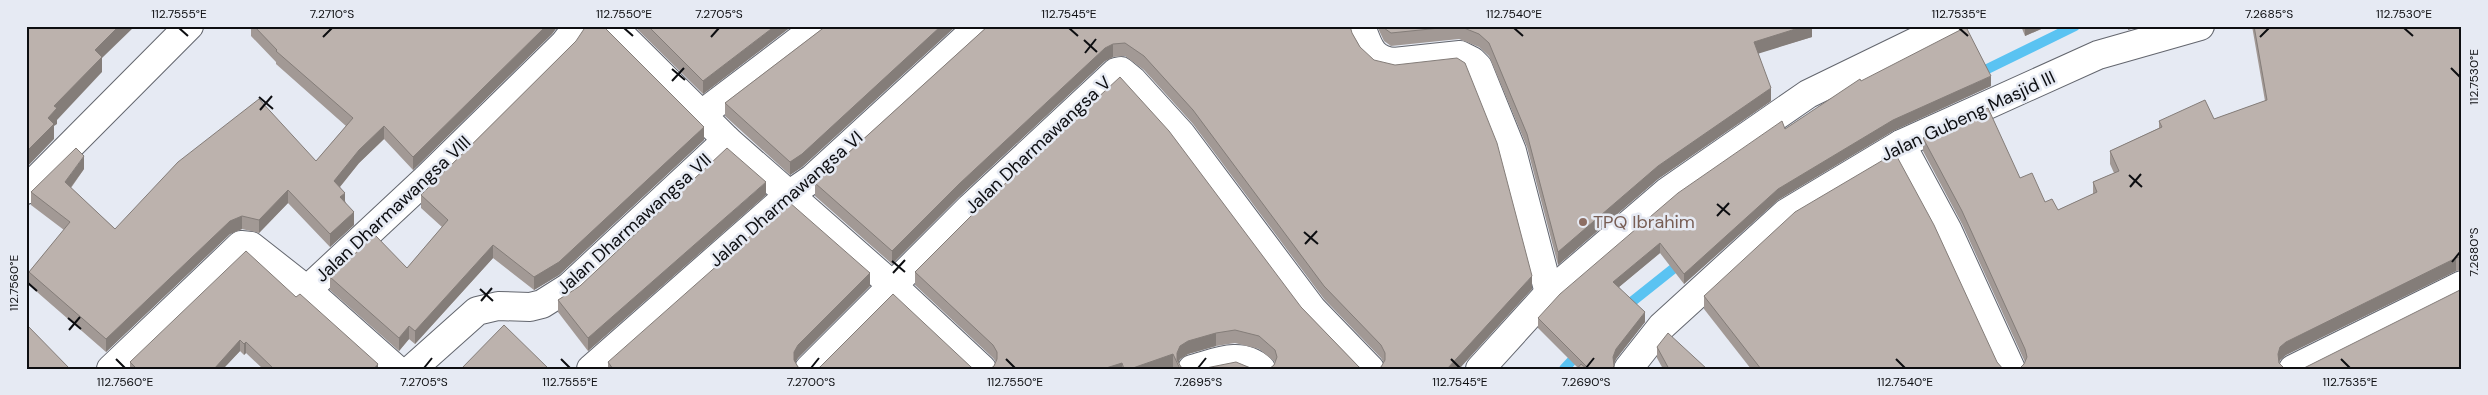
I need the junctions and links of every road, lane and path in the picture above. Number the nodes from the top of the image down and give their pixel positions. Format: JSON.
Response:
{"nodes":[{"id":1,"x":189,"y":26,"type":"edge"},
{"id":2,"x":578,"y":26,"type":"edge"},
{"id":3,"x":612,"y":26,"type":"edge"},
{"id":4,"x":818,"y":26,"type":"edge"},
{"id":5,"x":979,"y":26,"type":"edge"},
{"id":6,"x":1361,"y":26,"type":"edge"},
{"id":7,"x":1948,"y":26,"type":"edge"},
{"id":8,"x":2200,"y":26,"type":"edge"},
{"id":9,"x":702,"y":114,"type":"junction"},
{"id":10,"x":727,"y":140,"type":"junction"},
{"id":11,"x":1901,"y":144,"type":"junction"},
{"id":12,"x":26,"y":190,"type":"edge"},
{"id":13,"x":790,"y":194,"type":"junction"},
{"id":14,"x":892,"y":285,"type":"junction"},
{"id":15,"x":2462,"y":285,"type":"edge"},
{"id":16,"x":307,"y":290,"type":"junction"},
{"id":17,"x":1549,"y":293,"type":"junction"},
{"id":18,"x":111,"y":369,"type":"edge"},
{"id":19,"x":396,"y":369,"type":"edge"},
{"id":20,"x":412,"y":369,"type":"edge"},
{"id":21,"x":591,"y":369,"type":"edge"},
{"id":22,"x":809,"y":369,"type":"edge"},
{"id":23,"x":982,"y":369,"type":"edge"},
{"id":24,"x":1192,"y":369,"type":"edge"},
{"id":25,"x":1261,"y":369,"type":"edge"},
{"id":26,"x":1370,"y":369,"type":"edge"},
{"id":27,"x":1480,"y":369,"type":"edge"},
{"id":28,"x":1628,"y":369,"type":"edge"},
{"id":29,"x":2011,"y":369,"type":"edge"},
{"id":30,"x":2292,"y":369,"type":"edge"}],
"edges":[{"from":1,"to":12,"type":"street"},
{"from":2,"to":16,"type":"street","name":"Jalan Dharmawangsa VIII"},
{"from":3,"to":9,"type":"street"},
{"from":4,"to":9,"type":"street"},
{"from":5,"to":13,"type":"street","name":"Jalan Dharmawangsa VI"},
{"from":6,"to":17,"type":"street"},
{"from":7,"to":17,"type":"street"},
{"from":8,"to":11,"type":"street","name":"Jalan Gubeng Masjid III"},
{"from":9,"to":10,"type":"street"},
{"from":10,"to":13,"type":"street"},
{"from":10,"to":20,"type":"street","name":"Jalan Dharmawangsa VII"},
{"from":11,"to":28,"type":"street","name":"Jalan Gubeng Masjid III"},
{"from":11,"to":29,"type":"street"},
{"from":13,"to":14,"type":"street"},
{"from":13,"to":21,"type":"street","name":"Jalan Dharmawangsa VI"},
{"from":14,"to":22,"type":"street","name":"Jalan Dharmawangsa V"},
{"from":14,"to":23,"type":"street"},
{"from":14,"to":26,"type":"street","name":"Jalan Dharmawangsa V"},
{"from":15,"to":30,"type":"street"},
{"from":16,"to":18,"type":"street","name":"Jalan Dharmawangsa VIII"},
{"from":16,"to":19,"type":"street"},
{"from":17,"to":27,"type":"street"},
{"from":24,"to":25,"type":"street"}]}
